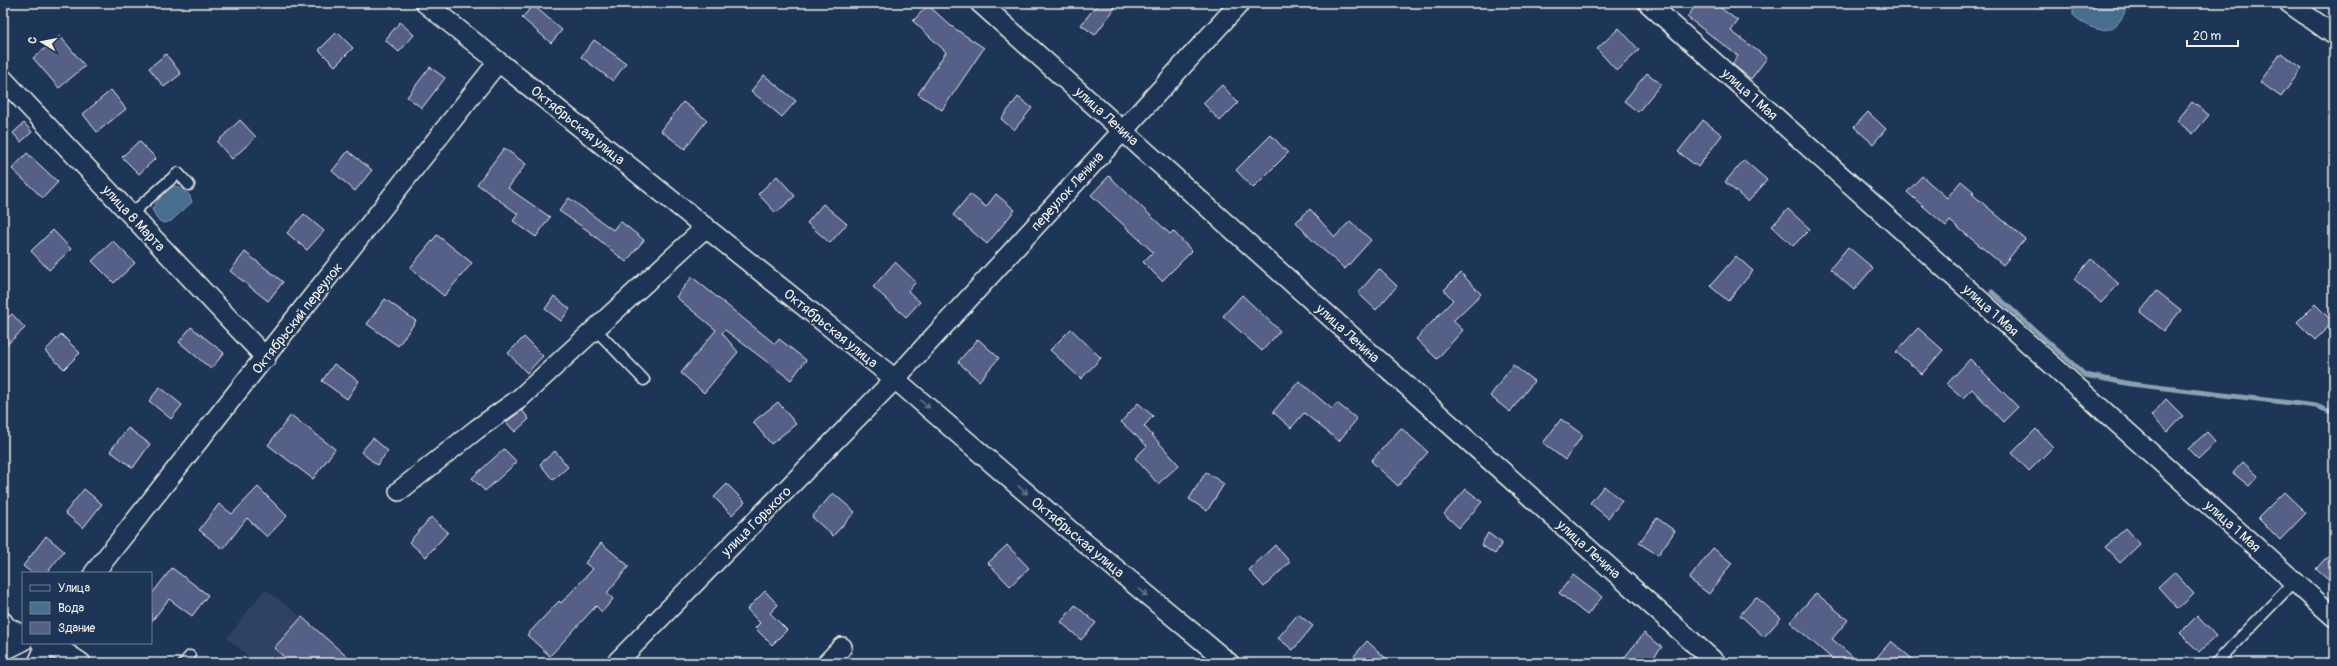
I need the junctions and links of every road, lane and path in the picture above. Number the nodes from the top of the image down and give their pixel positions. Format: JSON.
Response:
{"nodes":[{"id":1,"x":425,"y":3,"type":"edge"},
{"id":2,"x":980,"y":3,"type":"edge"},
{"id":3,"x":1240,"y":3,"type":"edge"},
{"id":4,"x":1648,"y":3,"type":"edge"},
{"id":5,"x":2289,"y":3,"type":"edge"},
{"id":6,"x":2334,"y":35,"type":"edge"},
{"id":7,"x":498,"y":62,"type":"junction"},
{"id":8,"x":3,"y":79,"type":"edge"},
{"id":9,"x":1123,"y":130,"type":"junction"},
{"id":10,"x":189,"y":186,"type":"dead end"},
{"id":11,"x":131,"y":214,"type":"junction"},
{"id":12,"x":706,"y":227,"type":"junction"},
{"id":13,"x":596,"y":329,"type":"junction"},
{"id":14,"x":266,"y":358,"type":"junction"},
{"id":15,"x":895,"y":379,"type":"junction"},
{"id":16,"x":644,"y":380,"type":"dead end"},
{"id":17,"x":399,"y":491,"type":"dead end"},
{"id":18,"x":95,"y":572,"type":"edge"},
{"id":19,"x":2295,"y":581,"type":"junction"},
{"id":20,"x":2334,"y":617,"type":"edge"},
{"id":21,"x":3,"y":622,"type":"edge"},
{"id":22,"x":22,"y":634,"type":"edge"},
{"id":23,"x":22,"y":641,"type":"edge"},
{"id":24,"x":44,"y":644,"type":"edge"},
{"id":25,"x":842,"y":647,"type":"dead end"},
{"id":26,"x":3,"y":650,"type":"edge"},
{"id":27,"x":621,"y":661,"type":"edge"},
{"id":28,"x":38,"y":663,"type":"edge"},
{"id":29,"x":81,"y":663,"type":"edge"},
{"id":30,"x":827,"y":663,"type":"edge"},
{"id":31,"x":1229,"y":663,"type":"edge"},
{"id":32,"x":1716,"y":663,"type":"edge"},
{"id":33,"x":2216,"y":663,"type":"edge"}],
"edges":[{"from":1,"to":7,"type":"street","name":"Октябрьская улица"},
{"from":2,"to":9,"type":"street","name":"улица Ленина"},
{"from":3,"to":9,"type":"street","name":"переулок Ленина"},
{"from":4,"to":19,"type":"street","name":"улица 1 Мая"},
{"from":5,"to":6,"type":"street"},
{"from":7,"to":12,"type":"street","name":"Октябрьская улица"},
{"from":7,"to":14,"type":"street","name":"Октябрьский переулок"},
{"from":8,"to":11,"type":"street","name":"улица 8 Марта"},
{"from":9,"to":15,"type":"street","name":"переулок Ленина"},
{"from":9,"to":32,"type":"street","name":"улица Ленина"},
{"from":10,"to":11,"type":"lane"},
{"from":11,"to":14,"type":"street","name":"улица 8 Марта"},
{"from":12,"to":13,"type":"street"},
{"from":12,"to":15,"type":"street","name":"Октябрьская улица"},
{"from":13,"to":16,"type":"lane"},
{"from":13,"to":17,"type":"street"},
{"from":14,"to":18,"type":"street","name":"Октябрьский переулок"},
{"from":15,"to":27,"type":"street","name":"улица Горького"},
{"from":15,"to":31,"type":"street","name":"Октябрьская улица","one_way":true},
{"from":19,"to":20,"type":"street","name":"улица 1 Мая"},
{"from":19,"to":33,"type":"lane"},
{"from":21,"to":22,"type":"street"},
{"from":23,"to":26,"type":"street"},
{"from":24,"to":28,"type":"street"},
{"from":24,"to":29,"type":"street"},
{"from":25,"to":30,"type":"street"}]}
